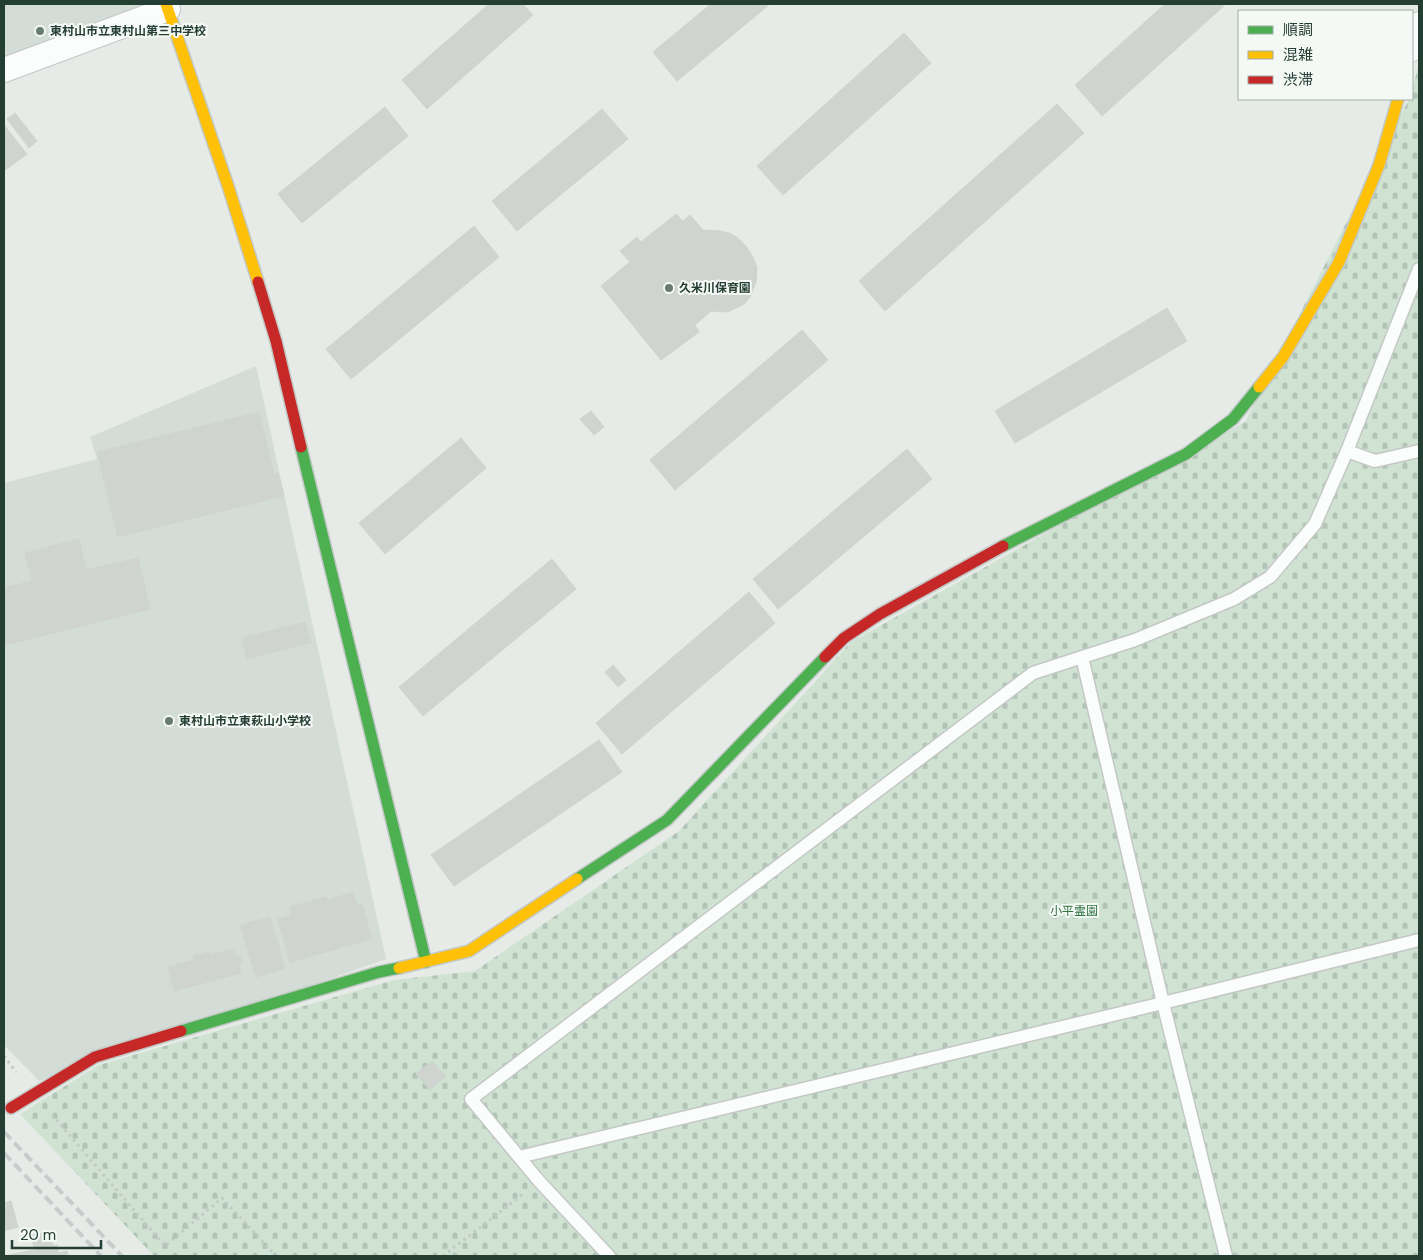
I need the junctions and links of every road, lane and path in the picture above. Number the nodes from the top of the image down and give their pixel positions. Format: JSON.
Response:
{"nodes":[{"id":1,"x":167,"y":6,"type":"edge"},
{"id":2,"x":1419,"y":24,"type":"edge"},
{"id":3,"x":1413,"y":45,"type":"edge"},
{"id":4,"x":4,"y":70,"type":"edge"},
{"id":5,"x":1398,"y":100,"type":"edge"},
{"id":6,"x":1419,"y":270,"type":"edge"},
{"id":7,"x":1347,"y":451,"type":"junction"},
{"id":8,"x":1419,"y":451,"type":"edge"},
{"id":9,"x":1082,"y":657,"type":"junction"},
{"id":10,"x":1419,"y":940,"type":"edge"},
{"id":11,"x":426,"y":962,"type":"junction"},
{"id":12,"x":1163,"y":1004,"type":"junction"},
{"id":13,"x":4,"y":1056,"type":"edge"},
{"id":14,"x":34,"y":1093,"type":"junction"},
{"id":15,"x":11,"y":1108,"type":"dead end"},
{"id":16,"x":519,"y":1157,"type":"junction"},
{"id":17,"x":539,"y":1181,"type":"junction"},
{"id":18,"x":276,"y":1256,"type":"edge"},
{"id":19,"x":444,"y":1256,"type":"edge"},
{"id":20,"x":608,"y":1256,"type":"edge"},
{"id":21,"x":1226,"y":1256,"type":"edge"}],
"edges":[{"from":1,"to":4,"type":"street"},
{"from":1,"to":11,"type":"street"},
{"from":2,"to":3,"type":"street"},
{"from":5,"to":11,"type":"street"},
{"from":6,"to":7,"type":"lane"},
{"from":7,"to":8,"type":"lane"},
{"from":7,"to":9,"type":"lane"},
{"from":9,"to":12,"type":"lane"},
{"from":9,"to":16,"type":"lane"},
{"from":10,"to":12,"type":"lane"},
{"from":11,"to":14,"type":"street"},
{"from":12,"to":16,"type":"lane"},
{"from":12,"to":21,"type":"lane"},
{"from":13,"to":14,"type":"path"},
{"from":14,"to":15,"type":"street"},
{"from":14,"to":18,"type":"path"},
{"from":16,"to":17,"type":"lane"},
{"from":17,"to":19,"type":"path"},
{"from":17,"to":20,"type":"lane"}]}
